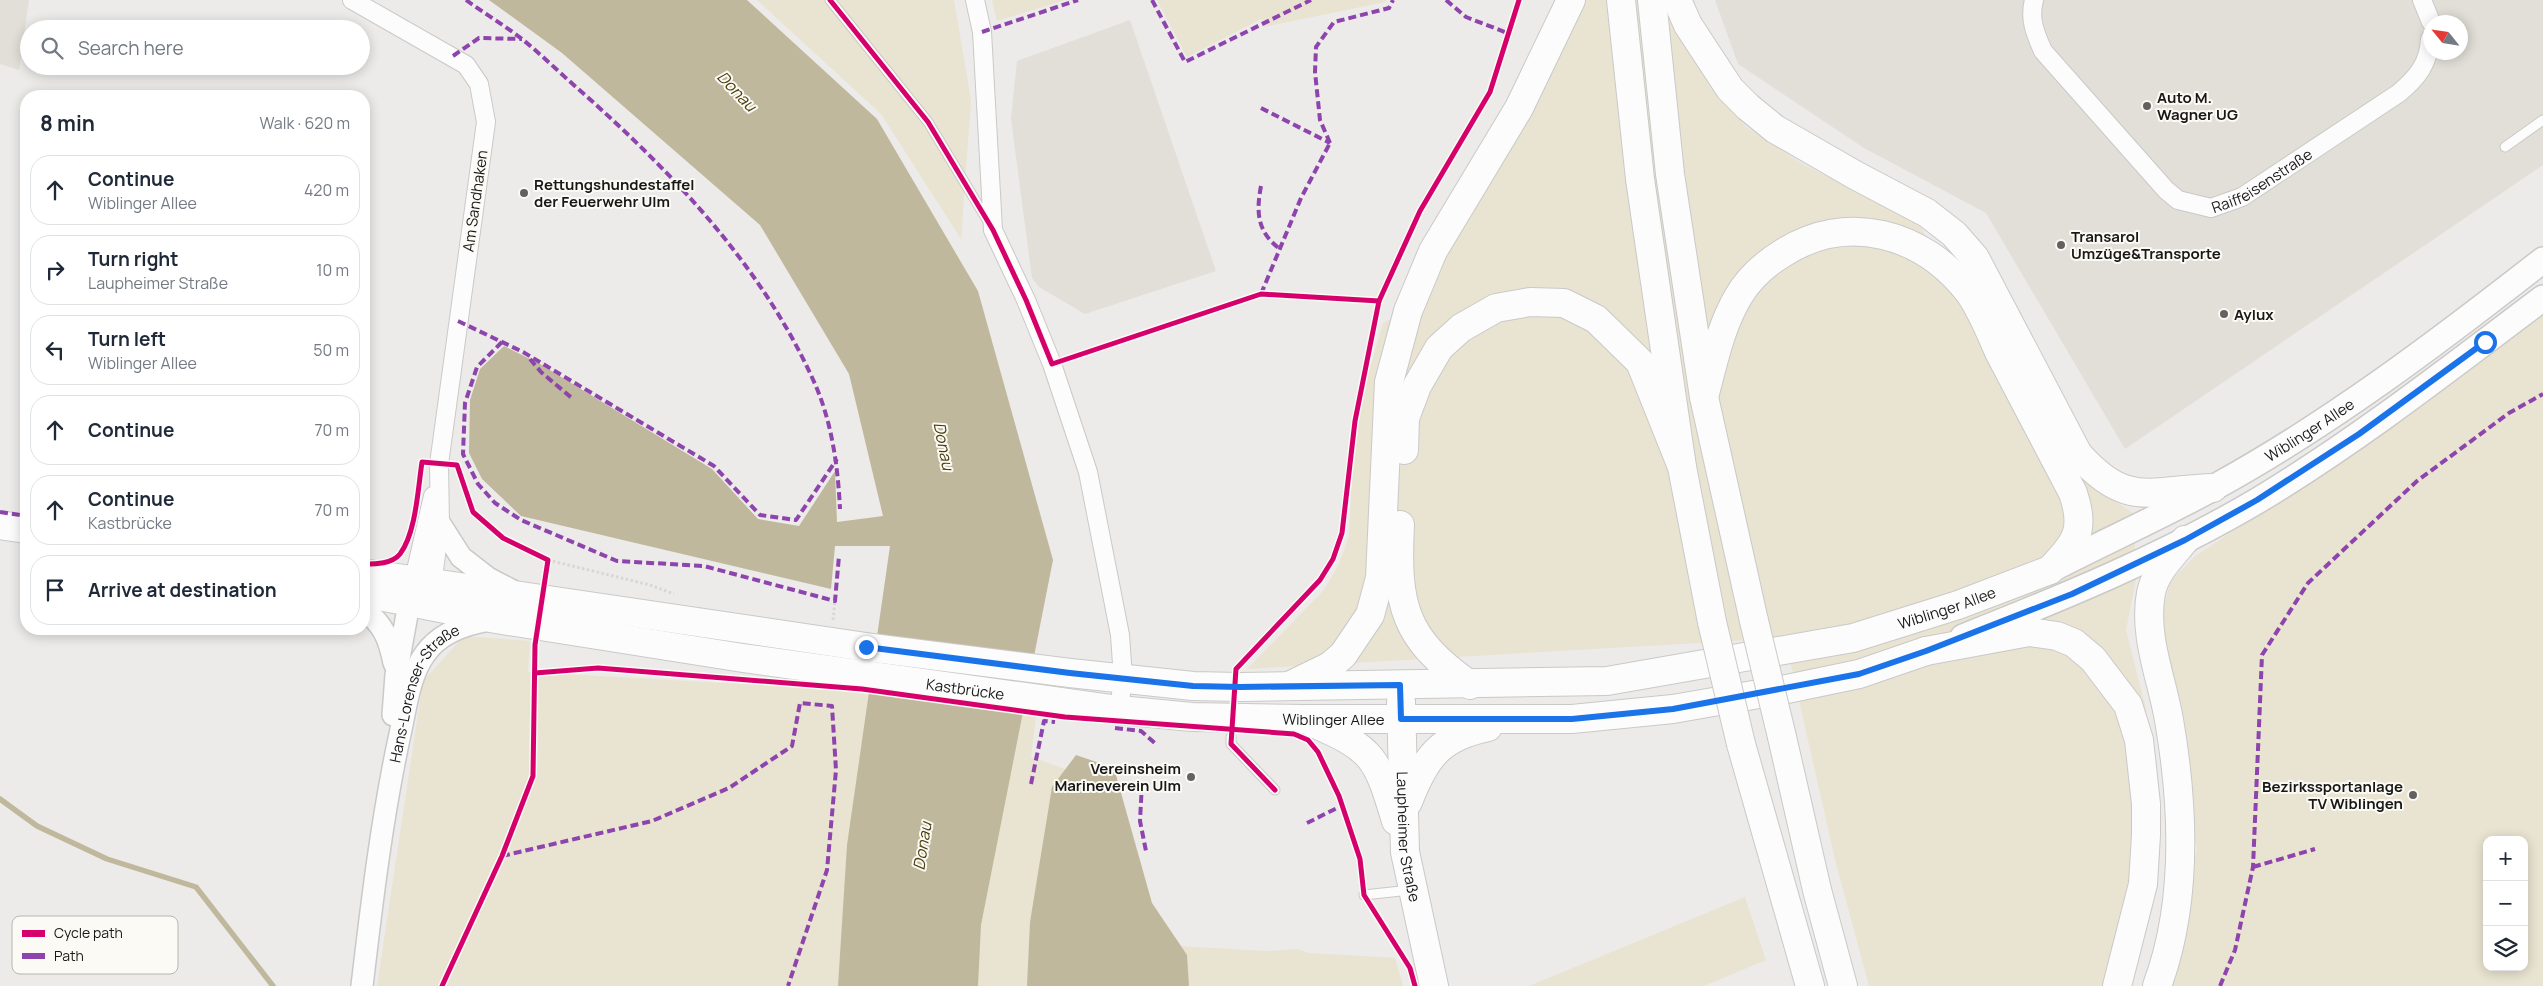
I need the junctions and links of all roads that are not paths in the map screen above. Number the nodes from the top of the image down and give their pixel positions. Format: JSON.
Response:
{"nodes":[{"id":1,"x":352,"y":0,"type":"edge"},
{"id":2,"x":830,"y":0,"type":"edge"},
{"id":3,"x":975,"y":0,"type":"edge"},
{"id":4,"x":1571,"y":0,"type":"edge"},
{"id":5,"x":1621,"y":0,"type":"edge"},
{"id":6,"x":1652,"y":0,"type":"edge"},
{"id":7,"x":1677,"y":0,"type":"edge"},
{"id":8,"x":2034,"y":0,"type":"edge"},
{"id":9,"x":2422,"y":0,"type":"edge"},
{"id":10,"x":2428,"y":15,"type":"edge"},
{"id":11,"x":2426,"y":60,"type":"edge"},
{"id":12,"x":2543,"y":120,"type":"edge"},
{"id":13,"x":2505,"y":147,"type":"dead end"},
{"id":14,"x":993,"y":230,"type":"junction"},
{"id":15,"x":2543,"y":260,"type":"edge"},
{"id":16,"x":2543,"y":298,"type":"edge"},
{"id":17,"x":1704,"y":397,"type":"junction"},
{"id":18,"x":1682,"y":467,"type":"junction"},
{"id":19,"x":439,"y":471,"type":"junction"},
{"id":20,"x":2213,"y":488,"type":"junction"},
{"id":21,"x":440,"y":524,"type":"junction"},
{"id":22,"x":0,"y":525,"type":"edge"},
{"id":23,"x":20,"y":528,"type":"edge"},
{"id":24,"x":2185,"y":540,"type":"junction"},
{"id":25,"x":2050,"y":570,"type":"junction"},
{"id":26,"x":370,"y":575,"type":"edge"},
{"id":27,"x":421,"y":592,"type":"junction"},
{"id":28,"x":370,"y":593,"type":"edge"},
{"id":29,"x":523,"y":596,"type":"junction"},
{"id":30,"x":370,"y":614,"type":"edge"},
{"id":31,"x":496,"y":618,"type":"junction"},
{"id":32,"x":1926,"y":651,"type":"junction"},
{"id":33,"x":396,"y":675,"type":"junction"},
{"id":34,"x":1123,"y":678,"type":"junction"},
{"id":35,"x":1400,"y":685,"type":"junction"},
{"id":36,"x":1470,"y":685,"type":"junction"},
{"id":37,"x":1291,"y":686,"type":"junction"},
{"id":38,"x":1068,"y":703,"type":"joint"},
{"id":39,"x":1119,"y":710,"type":"junction"},
{"id":40,"x":1304,"y":719,"type":"junction"},
{"id":41,"x":1401,"y":719,"type":"junction"},
{"id":42,"x":1520,"y":720,"type":"junction"},
{"id":43,"x":1231,"y":737,"type":"dead end"},
{"id":44,"x":1275,"y":790,"type":"dead end"},
{"id":45,"x":386,"y":800,"type":"junction"},
{"id":46,"x":1405,"y":808,"type":"junction"},
{"id":47,"x":1406,"y":852,"type":"junction"},
{"id":48,"x":1413,"y":889,"type":"junction"},
{"id":49,"x":1817,"y":890,"type":"junction"},
{"id":50,"x":1364,"y":894,"type":"dead end"},
{"id":51,"x":1797,"y":941,"type":"junction"},
{"id":52,"x":362,"y":986,"type":"edge"},
{"id":53,"x":1434,"y":986,"type":"edge"},
{"id":54,"x":1796,"y":986,"type":"edge"},
{"id":55,"x":1810,"y":986,"type":"edge"},
{"id":56,"x":1843,"y":986,"type":"edge"},
{"id":57,"x":1861,"y":986,"type":"edge"},
{"id":58,"x":2117,"y":986,"type":"edge"},
{"id":59,"x":2157,"y":986,"type":"edge"}],
"edges":[{"from":1,"to":19,"type":"street","name":"Am Sandhaken"},
{"from":2,"to":14,"type":"lane"},
{"from":3,"to":14,"type":"street"},
{"from":4,"to":37,"type":"main road"},
{"from":5,"to":18,"type":"main road"},
{"from":6,"to":17,"type":"main road"},
{"from":7,"to":20,"type":"main road"},
{"from":8,"to":11,"type":"street","name":"Raiffeisenstraße"},
{"from":9,"to":10,"type":"street"},
{"from":12,"to":13,"type":"lane"},
{"from":14,"to":34,"type":"street"},
{"from":15,"to":20,"type":"main road","name":"Wiblinger Allee"},
{"from":16,"to":24,"type":"main road","name":"Wiblinger Allee"},
{"from":17,"to":25,"type":"main road"},
{"from":17,"to":49,"type":"main road","bridge":true},
{"from":18,"to":36,"type":"main road"},
{"from":18,"to":51,"type":"main road","bridge":true},
{"from":19,"to":21,"type":"street","name":"Am Sandhaken"},
{"from":19,"to":27,"type":"street","name":"Am Sandhaken"},
{"from":20,"to":25,"type":"main road","name":"Wiblinger Allee"},
{"from":21,"to":27,"type":"street","name":"Am Sandhaken"},
{"from":21,"to":29,"type":"street"},
{"from":22,"to":23,"type":"main road"},
{"from":24,"to":32,"type":"main road","name":"Wiblinger Allee"},
{"from":24,"to":59,"type":"main road"},
{"from":25,"to":36,"type":"main road","name":"Wiblinger Allee"},
{"from":26,"to":27,"type":"main road"},
{"from":27,"to":28,"type":"main road"},
{"from":27,"to":29,"type":"main road","name":"Kastbrücke"},
{"from":27,"to":31,"type":"main road","name":"Kastbrücke"},
{"from":27,"to":33,"type":"street","name":"Hans-Lorenser-Straße"},
{"from":29,"to":34,"type":"main road","name":"Kastbrücke"},
{"from":30,"to":33,"type":"street"},
{"from":31,"to":38,"type":"main road","name":"Kastbrücke"},
{"from":31,"to":45,"type":"street","name":"Hans-Lorenser-Straße"},
{"from":32,"to":42,"type":"main road","name":"Wiblinger Allee"},
{"from":32,"to":58,"type":"main road"},
{"from":33,"to":45,"type":"street","name":"Hans-Lorenser-Straße"},
{"from":34,"to":37,"type":"main road","name":"Wiblinger Allee"},
{"from":34,"to":39,"type":"street"},
{"from":35,"to":36,"type":"main road","name":"Wiblinger Allee"},
{"from":35,"to":37,"type":"main road","name":"Wiblinger Allee"},
{"from":35,"to":41,"type":"main road","name":"Laupheimer Straße"},
{"from":38,"to":39,"type":"main road","name":"Wiblinger Allee"},
{"from":39,"to":40,"type":"main road","name":"Wiblinger Allee"},
{"from":40,"to":41,"type":"main road","name":"Wiblinger Allee"},
{"from":40,"to":47,"type":"main road"},
{"from":41,"to":42,"type":"main road","name":"Wiblinger Allee"},
{"from":41,"to":46,"type":"main road","name":"Laupheimer Straße"},
{"from":42,"to":46,"type":"main road"},
{"from":43,"to":44,"type":"lane"},
{"from":45,"to":52,"type":"street","name":"Hans-Lorenser-Straße"},
{"from":46,"to":47,"type":"main road","name":"Laupheimer Straße"},
{"from":47,"to":48,"type":"main road","name":"Laupheimer Straße"},
{"from":48,"to":50,"type":"lane"},
{"from":48,"to":53,"type":"main road","name":"Laupheimer Straße"},
{"from":49,"to":56,"type":"main road"},
{"from":49,"to":57,"type":"main road"},
{"from":51,"to":54,"type":"main road"},
{"from":51,"to":55,"type":"main road"}]}
